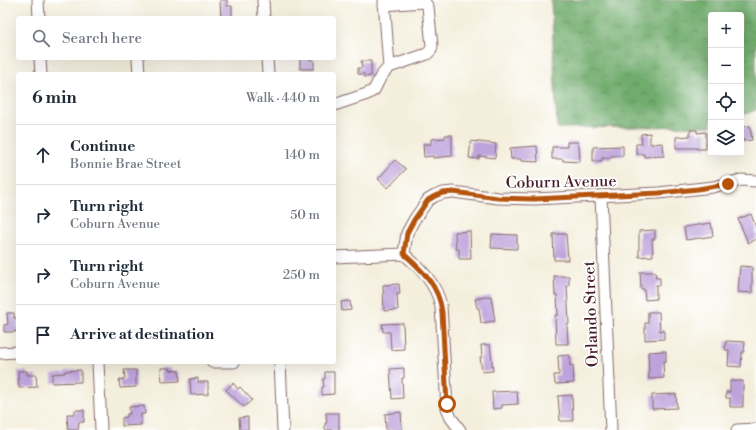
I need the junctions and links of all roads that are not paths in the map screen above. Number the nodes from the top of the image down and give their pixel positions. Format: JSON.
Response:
{"nodes":[{"id":1,"x":38,"y":0,"type":"edge"},
{"id":2,"x":263,"y":0,"type":"edge"},
{"id":3,"x":384,"y":2,"type":"edge"},
{"id":4,"x":39,"y":16,"type":"edge"},
{"id":5,"x":264,"y":16,"type":"edge"},
{"id":6,"x":40,"y":60,"type":"edge"},
{"id":7,"x":138,"y":60,"type":"edge"},
{"id":8,"x":267,"y":60,"type":"edge"},
{"id":9,"x":389,"y":67,"type":"junction"},
{"id":10,"x":41,"y":72,"type":"edge"},
{"id":11,"x":139,"y":72,"type":"edge"},
{"id":12,"x":268,"y":72,"type":"edge"},
{"id":13,"x":336,"y":104,"type":"edge"},
{"id":14,"x":756,"y":181,"type":"edge"},
{"id":15,"x":601,"y":196,"type":"junction"},
{"id":16,"x":404,"y":254,"type":"junction"},
{"id":17,"x":336,"y":257,"type":"edge"},
{"id":18,"x":16,"y":352,"type":"edge"},
{"id":19,"x":0,"y":353,"type":"edge"},
{"id":20,"x":98,"y":364,"type":"edge"},
{"id":21,"x":280,"y":364,"type":"edge"},
{"id":22,"x":756,"y":429,"type":"edge"},
{"id":23,"x":101,"y":430,"type":"edge"},
{"id":24,"x":283,"y":430,"type":"edge"},
{"id":25,"x":460,"y":430,"type":"edge"},
{"id":26,"x":611,"y":430,"type":"edge"},
{"id":27,"x":737,"y":430,"type":"edge"}],
"edges":[{"from":1,"to":4,"type":"street"},
{"from":2,"to":5,"type":"street"},
{"from":3,"to":9,"type":"street"},
{"from":3,"to":9,"type":"street"},
{"from":6,"to":10,"type":"street"},
{"from":7,"to":11,"type":"street"},
{"from":8,"to":12,"type":"street"},
{"from":9,"to":13,"type":"street"},
{"from":14,"to":15,"type":"street","name":"Coburn Avenue"},
{"from":15,"to":16,"type":"street","name":"Coburn Avenue"},
{"from":15,"to":26,"type":"street","name":"Orlando Street"},
{"from":16,"to":17,"type":"street"},
{"from":16,"to":25,"type":"street"},
{"from":18,"to":19,"type":"street"},
{"from":20,"to":23,"type":"street"},
{"from":21,"to":24,"type":"street"},
{"from":22,"to":27,"type":"street"}]}
